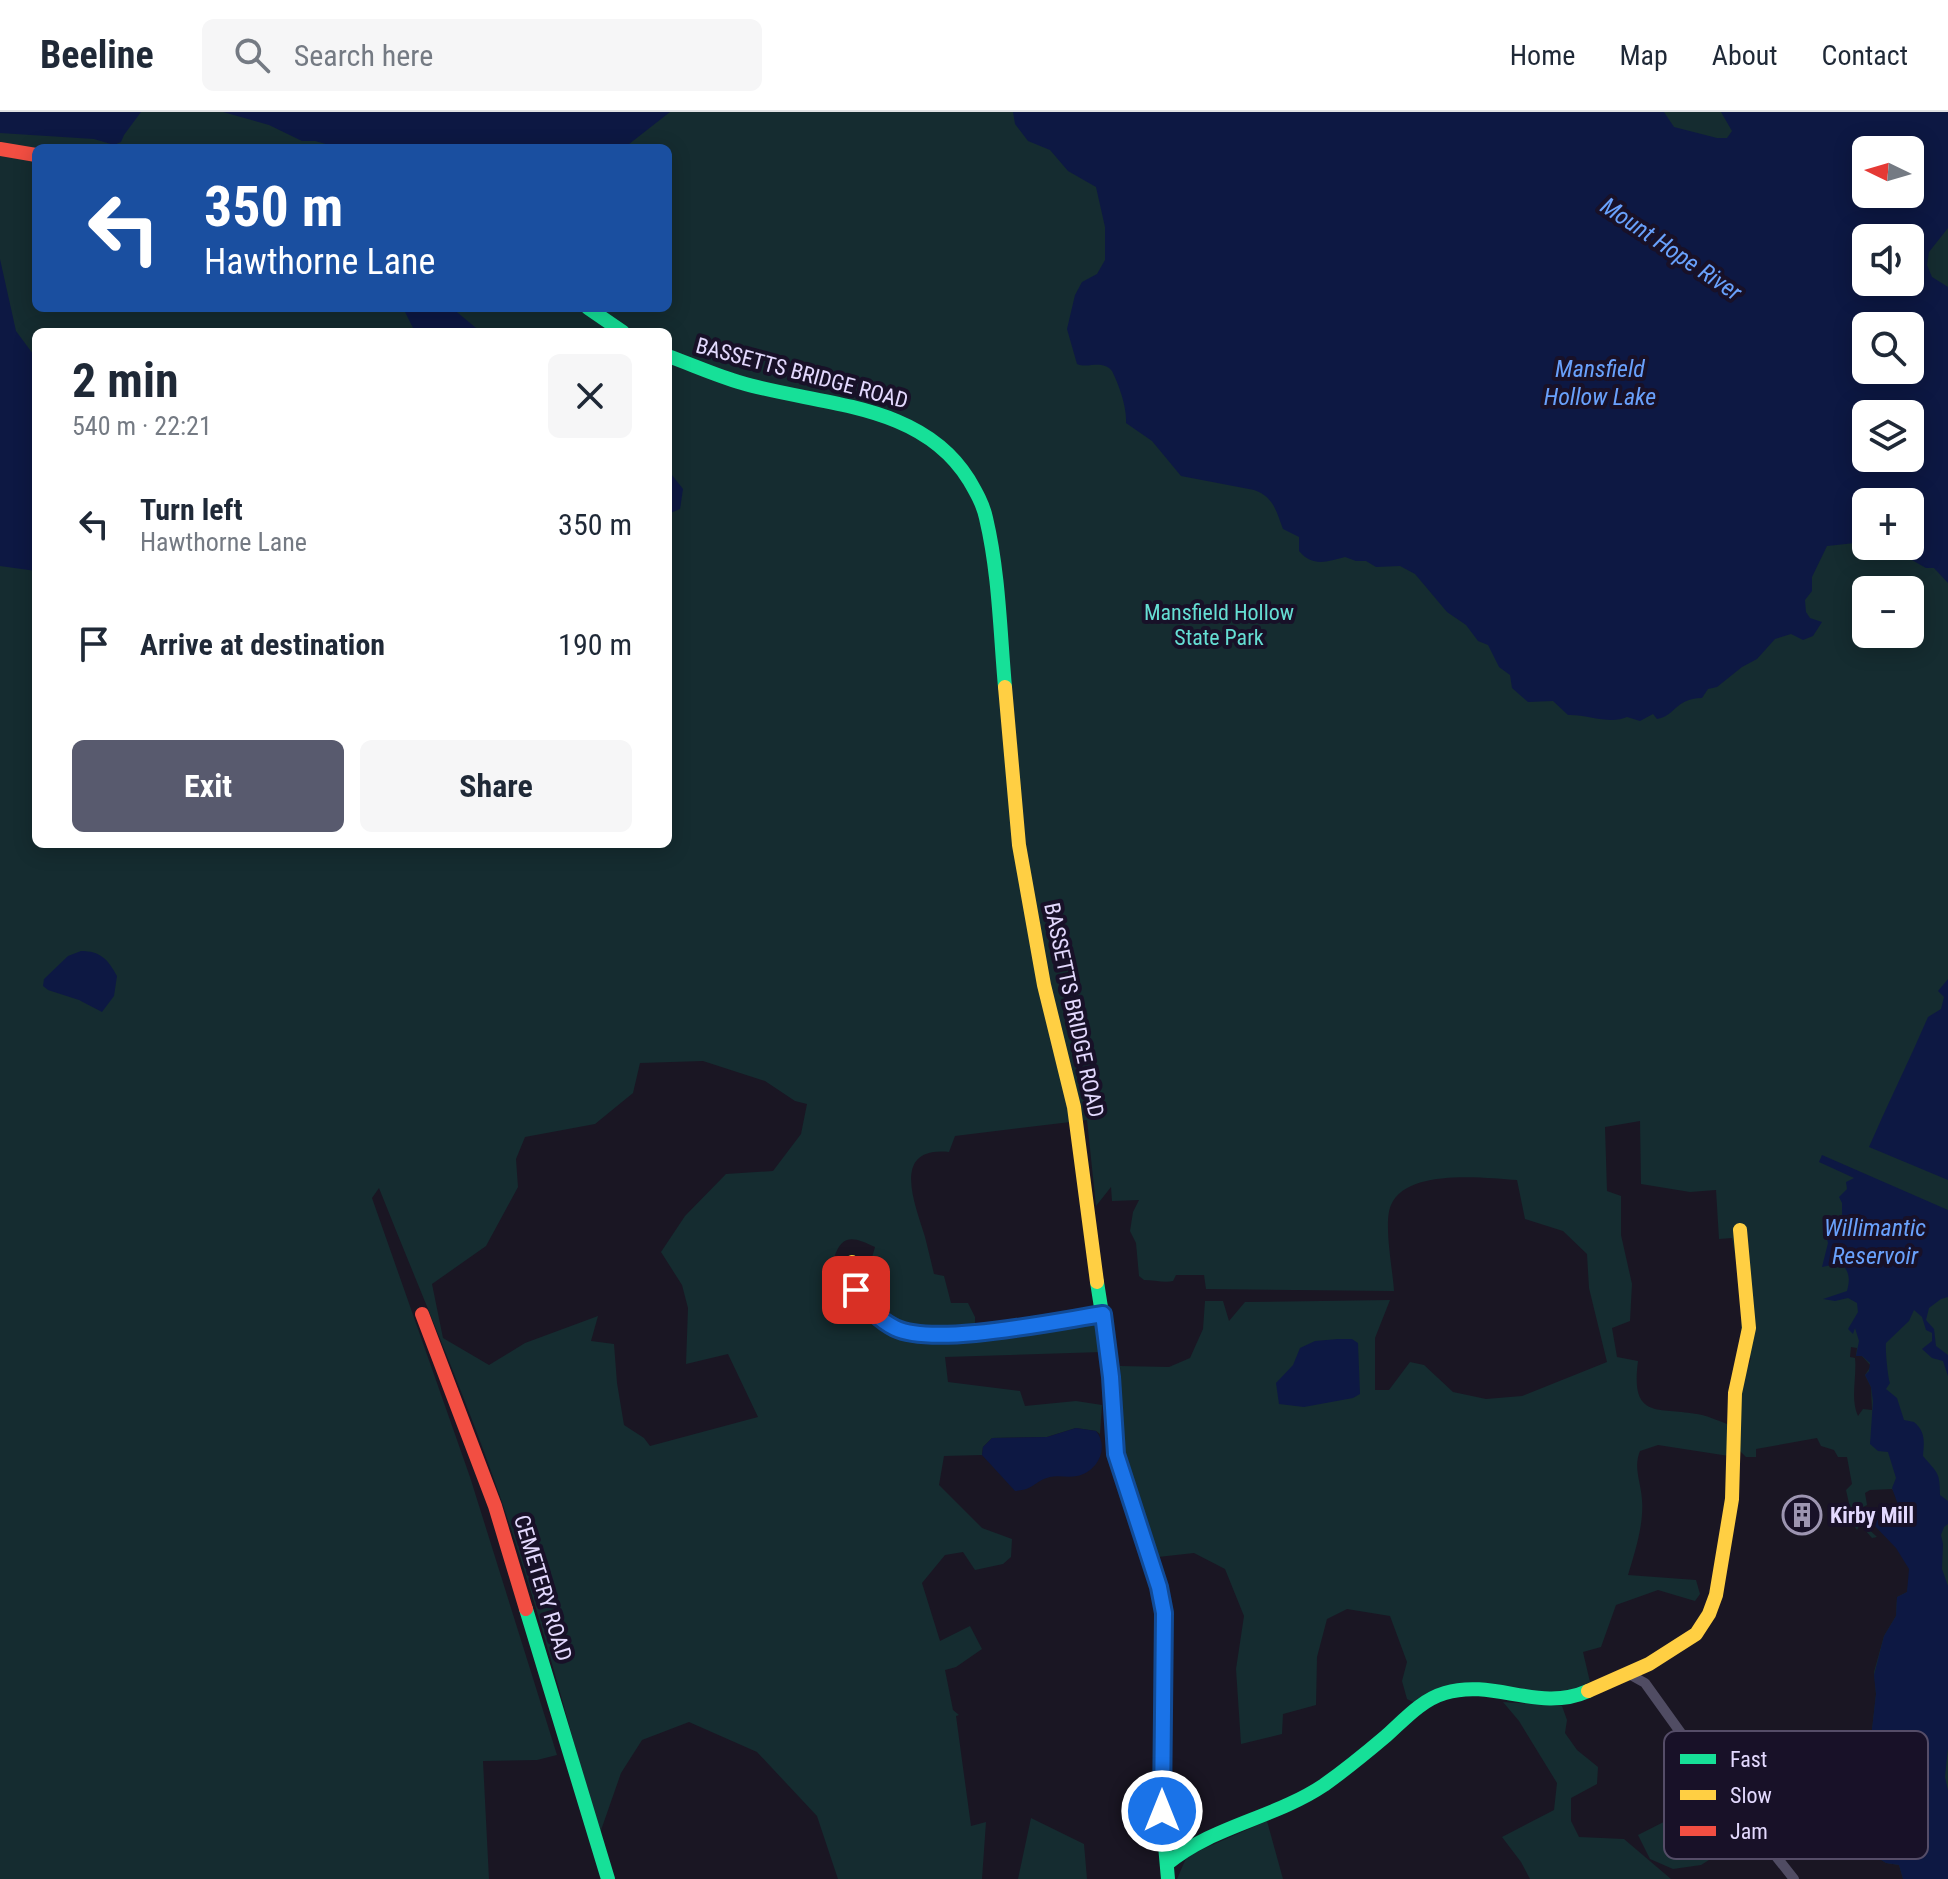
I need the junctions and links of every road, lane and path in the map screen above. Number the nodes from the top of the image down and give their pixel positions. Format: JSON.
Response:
{"nodes":[{"id":1,"x":5,"y":150,"type":"edge"},
{"id":2,"x":32,"y":154,"type":"edge"},
{"id":3,"x":594,"y":312,"type":"edge"},
{"id":4,"x":617,"y":328,"type":"edge"},
{"id":5,"x":672,"y":357,"type":"edge"},
{"id":6,"x":1740,"y":1230,"type":"dead end"},
{"id":7,"x":852,"y":1262,"type":"dead end"},
{"id":8,"x":422,"y":1314,"type":"dead end"},
{"id":9,"x":1103,"y":1314,"type":"junction"},
{"id":10,"x":1649,"y":1664,"type":"junction"},
{"id":11,"x":1627,"y":1673,"type":"junction"},
{"id":12,"x":1645,"y":1683,"type":"junction"},
{"id":13,"x":1679,"y":1731,"type":"edge"},
{"id":14,"x":1163,"y":1837,"type":"junction"},
{"id":15,"x":1188,"y":1846,"type":"junction"},
{"id":16,"x":1778,"y":1859,"type":"edge"},
{"id":17,"x":1168,"y":1872,"type":"edge"},
{"id":18,"x":608,"y":1879,"type":"edge"},
{"id":19,"x":1794,"y":1879,"type":"edge"}],
"edges":[{"from":1,"to":2,"type":"street"},
{"from":3,"to":4,"type":"street"},
{"from":5,"to":9,"type":"street","name":"BASSETTS BRIDGE ROAD"},
{"from":6,"to":10,"type":"street"},
{"from":7,"to":9,"type":"street"},
{"from":8,"to":18,"type":"street","name":"CEMETERY ROAD"},
{"from":9,"to":14,"type":"street","name":"BASSETTS BRIDGE ROAD"},
{"from":10,"to":11,"type":"street"},
{"from":10,"to":12,"type":"street"},
{"from":11,"to":12,"type":"street"},
{"from":11,"to":15,"type":"street"},
{"from":12,"to":13,"type":"street"},
{"from":14,"to":15,"type":"street"},
{"from":14,"to":17,"type":"street","name":"BASSETTS BRIDGE ROAD"},
{"from":15,"to":17,"type":"street"},
{"from":16,"to":19,"type":"street"}]}
